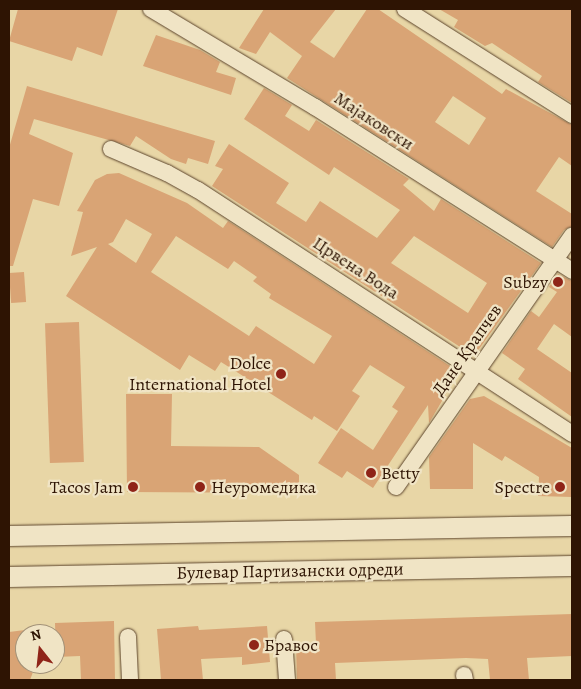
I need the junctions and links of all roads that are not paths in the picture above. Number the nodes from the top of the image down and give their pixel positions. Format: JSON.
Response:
{"nodes":[{"id":1,"x":151,"y":9,"type":"edge"},
{"id":2,"x":405,"y":9,"type":"edge"},
{"id":3,"x":572,"y":115,"type":"edge"},
{"id":4,"x":111,"y":149,"type":"dead end"},
{"id":5,"x":572,"y":236,"type":"edge"},
{"id":6,"x":555,"y":261,"type":"junction"},
{"id":7,"x":572,"y":271,"type":"edge"},
{"id":8,"x":476,"y":369,"type":"junction"},
{"id":9,"x":572,"y":434,"type":"edge"},
{"id":10,"x":396,"y":487,"type":"dead end"},
{"id":11,"x":572,"y":526,"type":"edge"},
{"id":12,"x":9,"y":536,"type":"edge"},
{"id":13,"x":572,"y":566,"type":"edge"},
{"id":14,"x":11,"y":578,"type":"edge"},
{"id":15,"x":128,"y":637,"type":"dead end"},
{"id":16,"x":284,"y":639,"type":"dead end"},
{"id":17,"x":130,"y":680,"type":"edge"},
{"id":18,"x":287,"y":680,"type":"edge"}],
"edges":[{"from":1,"to":6,"type":"street","name":"Мајаковски"},
{"from":2,"to":3,"type":"street"},
{"from":4,"to":8,"type":"street","name":"Црвена Вода"},
{"from":5,"to":6,"type":"street","name":"Дане Крапчев"},
{"from":6,"to":7,"type":"street","name":"Мајаковски"},
{"from":6,"to":8,"type":"street","name":"Дане Крапчев"},
{"from":8,"to":9,"type":"street","name":"Црвена Вода"},
{"from":8,"to":10,"type":"street","name":"Дане Крапчев"},
{"from":11,"to":12,"type":"street"},
{"from":13,"to":14,"type":"street","name":"Булевар Партизански одреди"},
{"from":15,"to":17,"type":"street"},
{"from":16,"to":18,"type":"street"}]}
